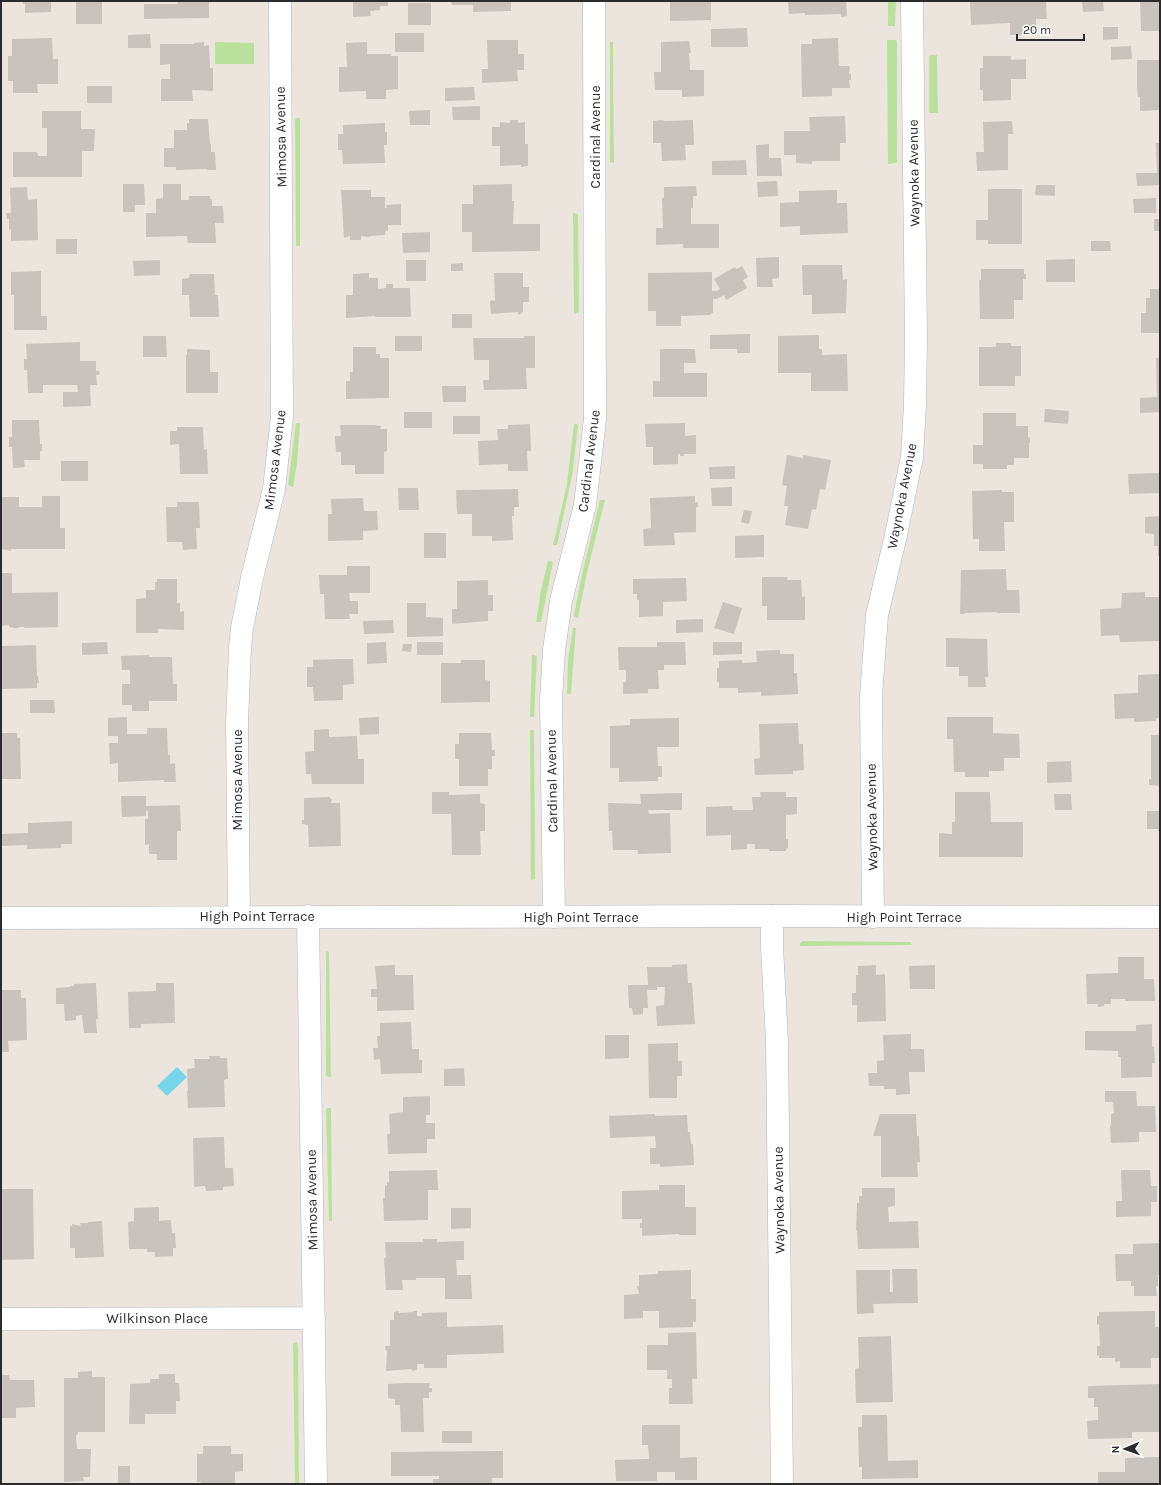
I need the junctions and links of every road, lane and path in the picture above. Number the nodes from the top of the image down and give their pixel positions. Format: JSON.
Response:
{"nodes":[{"id":1,"x":280,"y":1,"type":"edge"},
{"id":2,"x":594,"y":1,"type":"edge"},
{"id":3,"x":912,"y":1,"type":"edge"},
{"id":4,"x":238,"y":916,"type":"junction"},
{"id":5,"x":308,"y":916,"type":"junction"},
{"id":6,"x":772,"y":916,"type":"junction"},
{"id":7,"x":554,"y":917,"type":"junction"},
{"id":8,"x":873,"y":917,"type":"junction"},
{"id":9,"x":1160,"y":917,"type":"edge"},
{"id":10,"x":1,"y":918,"type":"edge"},
{"id":11,"x":1,"y":1318,"type":"edge"},
{"id":12,"x":314,"y":1318,"type":"junction"},
{"id":13,"x":316,"y":1484,"type":"edge"},
{"id":14,"x":782,"y":1484,"type":"edge"}],
"edges":[{"from":1,"to":4,"type":"street","name":"Mimosa Avenue"},
{"from":2,"to":7,"type":"street","name":"Cardinal Avenue"},
{"from":3,"to":8,"type":"street","name":"Waynoka Avenue"},
{"from":4,"to":5,"type":"street","name":"High Point Terrace"},
{"from":4,"to":10,"type":"street","name":"High Point Terrace"},
{"from":5,"to":7,"type":"street","name":"High Point Terrace"},
{"from":5,"to":12,"type":"street","name":"Mimosa Avenue"},
{"from":6,"to":7,"type":"street","name":"High Point Terrace"},
{"from":6,"to":8,"type":"street","name":"High Point Terrace"},
{"from":6,"to":14,"type":"street","name":"Waynoka Avenue"},
{"from":8,"to":9,"type":"street","name":"High Point Terrace"},
{"from":11,"to":12,"type":"street","name":"Wilkinson Place"},
{"from":12,"to":13,"type":"street","name":"Mimosa Avenue"}]}
